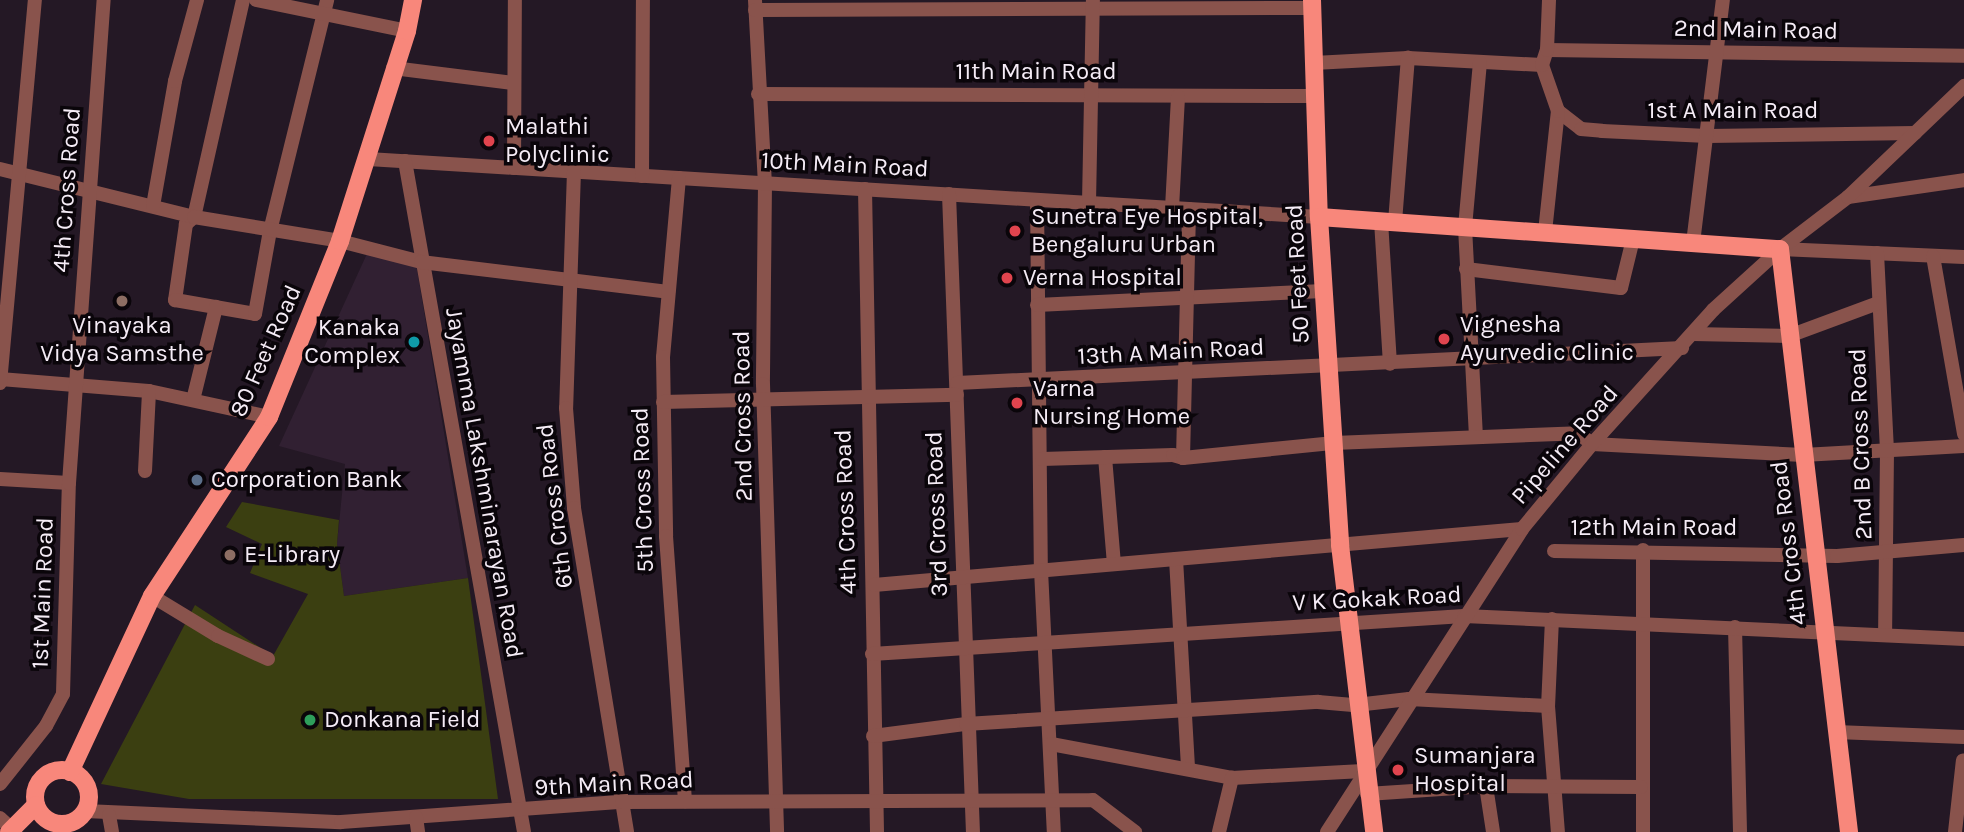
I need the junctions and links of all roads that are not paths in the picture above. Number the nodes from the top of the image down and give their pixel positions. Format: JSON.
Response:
{"nodes":[{"id":1,"x":35,"y":0,"type":"edge"},
{"id":2,"x":104,"y":0,"type":"edge"},
{"id":3,"x":197,"y":0,"type":"edge"},
{"id":4,"x":243,"y":0,"type":"edge"},
{"id":5,"x":256,"y":0,"type":"edge"},
{"id":6,"x":413,"y":0,"type":"edge"},
{"id":7,"x":515,"y":0,"type":"edge"},
{"id":8,"x":643,"y":0,"type":"edge"},
{"id":9,"x":1549,"y":0,"type":"edge"},
{"id":10,"x":1723,"y":0,"type":"edge"},
{"id":11,"x":1312,"y":4,"type":"edge"},
{"id":12,"x":755,"y":5,"type":"edge"},
{"id":13,"x":1093,"y":5,"type":"edge"},
{"id":14,"x":326,"y":7,"type":"edge"},
{"id":15,"x":407,"y":32,"type":"junction"},
{"id":16,"x":1547,"y":50,"type":"junction"},
{"id":17,"x":1719,"y":53,"type":"junction"},
{"id":18,"x":1964,"y":56,"type":"edge"},
{"id":19,"x":1408,"y":58,"type":"junction"},
{"id":20,"x":1314,"y":63,"type":"junction"},
{"id":21,"x":1480,"y":63,"type":"junction"},
{"id":22,"x":1542,"y":65,"type":"junction"},
{"id":23,"x":393,"y":68,"type":"junction"},
{"id":24,"x":513,"y":83,"type":"junction"},
{"id":25,"x":1964,"y":86,"type":"edge"},
{"id":26,"x":758,"y":94,"type":"junction"},
{"id":27,"x":1095,"y":95,"type":"junction"},
{"id":28,"x":1178,"y":96,"type":"junction"},
{"id":29,"x":1315,"y":96,"type":"junction"},
{"id":30,"x":1558,"y":111,"type":"junction"},
{"id":31,"x":1915,"y":133,"type":"junction"},
{"id":32,"x":1706,"y":136,"type":"junction"},
{"id":33,"x":368,"y":159,"type":"junction"},
{"id":34,"x":405,"y":161,"type":"junction"},
{"id":35,"x":513,"y":168,"type":"junction"},
{"id":36,"x":0,"y":169,"type":"edge"},
{"id":37,"x":575,"y":172,"type":"junction"},
{"id":38,"x":16,"y":173,"type":"junction"},
{"id":39,"x":642,"y":176,"type":"junction"},
{"id":40,"x":678,"y":178,"type":"junction"},
{"id":41,"x":1964,"y":180,"type":"edge"},
{"id":42,"x":765,"y":183,"type":"junction"},
{"id":43,"x":865,"y":189,"type":"junction"},
{"id":44,"x":93,"y":194,"type":"junction"},
{"id":45,"x":949,"y":194,"type":"junction"},
{"id":46,"x":1848,"y":197,"type":"junction"},
{"id":47,"x":1037,"y":200,"type":"junction"},
{"id":48,"x":1089,"y":203,"type":"junction"},
{"id":49,"x":153,"y":206,"type":"junction"},
{"id":50,"x":1172,"y":208,"type":"junction"},
{"id":51,"x":1189,"y":209,"type":"junction"},
{"id":52,"x":194,"y":217,"type":"junction"},
{"id":53,"x":1319,"y":217,"type":"junction"},
{"id":54,"x":7,"y":219,"type":"edge"},
{"id":55,"x":1388,"y":222,"type":"junction"},
{"id":56,"x":1465,"y":227,"type":"junction"},
{"id":57,"x":270,"y":231,"type":"junction"},
{"id":58,"x":1545,"y":232,"type":"junction"},
{"id":59,"x":1633,"y":239,"type":"junction"},
{"id":60,"x":340,"y":241,"type":"junction"},
{"id":61,"x":1693,"y":243,"type":"junction"},
{"id":62,"x":1780,"y":249,"type":"junction"},
{"id":63,"x":1877,"y":253,"type":"junction"},
{"id":64,"x":1933,"y":256,"type":"junction"},
{"id":65,"x":1964,"y":257,"type":"edge"},
{"id":66,"x":421,"y":262,"type":"junction"},
{"id":67,"x":1465,"y":269,"type":"junction"},
{"id":68,"x":570,"y":283,"type":"junction"},
{"id":69,"x":1323,"y":291,"type":"junction"},
{"id":70,"x":668,"y":292,"type":"junction"},
{"id":71,"x":4,"y":298,"type":"edge"},
{"id":72,"x":1187,"y":298,"type":"junction"},
{"id":73,"x":1878,"y":303,"type":"junction"},
{"id":74,"x":1037,"y":305,"type":"junction"},
{"id":75,"x":216,"y":307,"type":"junction"},
{"id":76,"x":1693,"y":334,"type":"junction"},
{"id":77,"x":1788,"y":336,"type":"junction"},
{"id":78,"x":1682,"y":348,"type":"junction"},
{"id":79,"x":1470,"y":360,"type":"junction"},
{"id":80,"x":1390,"y":364,"type":"junction"},
{"id":81,"x":1328,"y":367,"type":"junction"},
{"id":82,"x":1185,"y":375,"type":"junction"},
{"id":83,"x":0,"y":380,"type":"edge"},
{"id":84,"x":1039,"y":381,"type":"junction"},
{"id":85,"x":76,"y":384,"type":"junction"},
{"id":86,"x":957,"y":389,"type":"junction"},
{"id":87,"x":149,"y":391,"type":"junction"},
{"id":88,"x":866,"y":396,"type":"junction"},
{"id":89,"x":764,"y":399,"type":"junction"},
{"id":90,"x":193,"y":400,"type":"junction"},
{"id":91,"x":663,"y":402,"type":"junction"},
{"id":92,"x":269,"y":416,"type":"junction"},
{"id":93,"x":1964,"y":434,"type":"edge"},
{"id":94,"x":1476,"y":437,"type":"junction"},
{"id":95,"x":1334,"y":443,"type":"junction"},
{"id":96,"x":1592,"y":444,"type":"junction"},
{"id":97,"x":1964,"y":446,"type":"edge"},
{"id":98,"x":1887,"y":451,"type":"junction"},
{"id":99,"x":1803,"y":455,"type":"junction"},
{"id":100,"x":1105,"y":457,"type":"junction"},
{"id":101,"x":1183,"y":458,"type":"junction"},
{"id":102,"x":1042,"y":459,"type":"junction"},
{"id":103,"x":145,"y":471,"type":"dead end"},
{"id":104,"x":0,"y":479,"type":"edge"},
{"id":105,"x":69,"y":483,"type":"junction"},
{"id":106,"x":1522,"y":529,"type":"junction"},
{"id":107,"x":1340,"y":545,"type":"junction"},
{"id":108,"x":1964,"y":545,"type":"edge"},
{"id":109,"x":1887,"y":548,"type":"junction"},
{"id":110,"x":1643,"y":550,"type":"junction"},
{"id":111,"x":1554,"y":551,"type":"dead end"},
{"id":112,"x":1815,"y":552,"type":"junction"},
{"id":113,"x":1176,"y":559,"type":"junction"},
{"id":114,"x":1114,"y":564,"type":"junction"},
{"id":115,"x":1041,"y":570,"type":"junction"},
{"id":116,"x":962,"y":577,"type":"junction"},
{"id":117,"x":874,"y":584,"type":"junction"},
{"id":118,"x":152,"y":596,"type":"junction"},
{"id":119,"x":1464,"y":616,"type":"junction"},
{"id":120,"x":1552,"y":620,"type":"junction"},
{"id":121,"x":1348,"y":622,"type":"junction"},
{"id":122,"x":1642,"y":623,"type":"junction"},
{"id":123,"x":1735,"y":627,"type":"junction"},
{"id":124,"x":1824,"y":631,"type":"junction"},
{"id":125,"x":1182,"y":633,"type":"junction"},
{"id":126,"x":1885,"y":633,"type":"junction"},
{"id":127,"x":1964,"y":639,"type":"edge"},
{"id":128,"x":1044,"y":642,"type":"junction"},
{"id":129,"x":964,"y":648,"type":"junction"},
{"id":130,"x":872,"y":654,"type":"junction"},
{"id":131,"x":268,"y":659,"type":"dead end"},
{"id":132,"x":1409,"y":699,"type":"junction"},
{"id":133,"x":1356,"y":705,"type":"junction"},
{"id":134,"x":1548,"y":706,"type":"junction"},
{"id":135,"x":1186,"y":711,"type":"junction"},
{"id":136,"x":1049,"y":719,"type":"junction"},
{"id":137,"x":965,"y":724,"type":"junction"},
{"id":138,"x":1836,"y":732,"type":"junction"},
{"id":139,"x":873,"y":736,"type":"junction"},
{"id":140,"x":1964,"y":737,"type":"edge"},
{"id":141,"x":1051,"y":744,"type":"junction"},
{"id":142,"x":1963,"y":760,"type":"edge"},
{"id":143,"x":1188,"y":768,"type":"junction"},
{"id":144,"x":1363,"y":771,"type":"junction"},
{"id":145,"x":70,"y":772,"type":"junction"},
{"id":146,"x":1232,"y":778,"type":"junction"},
{"id":147,"x":0,"y":784,"type":"edge"},
{"id":148,"x":1486,"y":786,"type":"junction"},
{"id":149,"x":1551,"y":787,"type":"junction"},
{"id":150,"x":1641,"y":787,"type":"junction"},
{"id":151,"x":1367,"y":794,"type":"junction"},
{"id":152,"x":972,"y":798,"type":"junction"},
{"id":153,"x":685,"y":800,"type":"junction"},
{"id":154,"x":876,"y":800,"type":"junction"},
{"id":155,"x":1054,"y":800,"type":"junction"},
{"id":156,"x":622,"y":802,"type":"junction"},
{"id":157,"x":776,"y":802,"type":"junction"},
{"id":158,"x":36,"y":805,"type":"junction"},
{"id":159,"x":85,"y":811,"type":"junction"},
{"id":160,"x":521,"y":812,"type":"junction"},
{"id":161,"x":109,"y":815,"type":"junction"},
{"id":162,"x":415,"y":817,"type":"junction"},
{"id":163,"x":191,"y":825,"type":"edge"},
{"id":164,"x":9,"y":827,"type":"edge"},
{"id":165,"x":341,"y":827,"type":"edge"},
{"id":166,"x":1130,"y":830,"type":"edge"},
{"id":167,"x":112,"y":832,"type":"edge"},
{"id":168,"x":418,"y":832,"type":"edge"},
{"id":169,"x":524,"y":832,"type":"edge"},
{"id":170,"x":627,"y":832,"type":"edge"},
{"id":171,"x":777,"y":832,"type":"edge"},
{"id":172,"x":877,"y":832,"type":"edge"},
{"id":173,"x":973,"y":832,"type":"edge"},
{"id":174,"x":1054,"y":832,"type":"edge"},
{"id":175,"x":1219,"y":832,"type":"edge"},
{"id":176,"x":1327,"y":832,"type":"edge"},
{"id":177,"x":1374,"y":832,"type":"edge"},
{"id":178,"x":1493,"y":832,"type":"edge"},
{"id":179,"x":1558,"y":832,"type":"edge"},
{"id":180,"x":1643,"y":832,"type":"edge"},
{"id":181,"x":1740,"y":832,"type":"edge"},
{"id":182,"x":1849,"y":832,"type":"edge"},
{"id":183,"x":1955,"y":832,"type":"edge"}],
"edges":[{"from":1,"to":38,"type":"street"},
{"from":2,"to":44,"type":"street","name":"4th Cross Road"},
{"from":3,"to":49,"type":"street"},
{"from":4,"to":52,"type":"street"},
{"from":5,"to":14,"type":"street"},
{"from":6,"to":15,"type":"main road","name":"80 Feet Road"},
{"from":7,"to":24,"type":"street"},
{"from":8,"to":39,"type":"street"},
{"from":9,"to":16,"type":"street"},
{"from":10,"to":17,"type":"street"},
{"from":11,"to":13,"type":"street"},
{"from":11,"to":20,"type":"main road","name":"50 Feet Road"},
{"from":12,"to":13,"type":"street"},
{"from":12,"to":26,"type":"street","name":"2nd Cross Road"},
{"from":13,"to":27,"type":"street"},
{"from":14,"to":15,"type":"street"},
{"from":14,"to":57,"type":"street"},
{"from":15,"to":23,"type":"main road","name":"80 Feet Road"},
{"from":16,"to":17,"type":"street","name":"2nd Main Road"},
{"from":16,"to":22,"type":"street"},
{"from":17,"to":18,"type":"street","name":"2nd Main Road"},
{"from":17,"to":32,"type":"street"},
{"from":19,"to":20,"type":"street"},
{"from":19,"to":21,"type":"street"},
{"from":19,"to":55,"type":"street"},
{"from":20,"to":29,"type":"main road","name":"50 Feet Road"},
{"from":21,"to":22,"type":"street"},
{"from":21,"to":56,"type":"street"},
{"from":22,"to":30,"type":"street"},
{"from":23,"to":24,"type":"street"},
{"from":23,"to":33,"type":"main road","name":"80 Feet Road"},
{"from":24,"to":35,"type":"street"},
{"from":25,"to":31,"type":"street","name":"Pipeline Road"},
{"from":26,"to":27,"type":"street","name":"11th Main Road"},
{"from":26,"to":42,"type":"street","name":"2nd Cross Road"},
{"from":27,"to":28,"type":"street","name":"11th Main Road"},
{"from":27,"to":48,"type":"street"},
{"from":28,"to":29,"type":"street","name":"11th Main Road"},
{"from":28,"to":50,"type":"street"},
{"from":29,"to":53,"type":"main road","name":"50 Feet Road"},
{"from":30,"to":32,"type":"street","name":"1st A Main Road"},
{"from":30,"to":58,"type":"street"},
{"from":31,"to":32,"type":"street","name":"1st A Main Road"},
{"from":31,"to":46,"type":"street","name":"Pipeline Road"},
{"from":32,"to":61,"type":"street"},
{"from":33,"to":34,"type":"street","name":"10th Main Road"},
{"from":33,"to":60,"type":"main road","name":"80 Feet Road"},
{"from":34,"to":35,"type":"street","name":"10th Main Road"},
{"from":34,"to":66,"type":"street","name":"Jayamma Lakshminarayan Road"},
{"from":35,"to":37,"type":"street","name":"10th Main Road"},
{"from":36,"to":38,"type":"street"},
{"from":37,"to":39,"type":"street","name":"10th Main Road"},
{"from":37,"to":68,"type":"street","name":"6th Cross Road"},
{"from":38,"to":44,"type":"street"},
{"from":38,"to":54,"type":"street"},
{"from":39,"to":40,"type":"street","name":"10th Main Road"},
{"from":40,"to":42,"type":"street","name":"10th Main Road"},
{"from":40,"to":70,"type":"street","name":"5th Cross Road"},
{"from":41,"to":46,"type":"street"},
{"from":42,"to":43,"type":"street","name":"10th Main Road"},
{"from":42,"to":89,"type":"street","name":"2nd Cross Road"},
{"from":43,"to":45,"type":"street","name":"10th Main Road"},
{"from":43,"to":88,"type":"street","name":"4th Cross Road"},
{"from":44,"to":49,"type":"street"},
{"from":44,"to":85,"type":"street","name":"4th Cross Road"},
{"from":45,"to":47,"type":"street","name":"10th Main Road"},
{"from":45,"to":86,"type":"street","name":"3rd Cross Road"},
{"from":46,"to":62,"type":"street","name":"Pipeline Road"},
{"from":47,"to":48,"type":"street","name":"10th Main Road"},
{"from":47,"to":74,"type":"street"},
{"from":48,"to":50,"type":"street","name":"10th Main Road"},
{"from":49,"to":52,"type":"street"},
{"from":50,"to":51,"type":"street","name":"10th Main Road"},
{"from":51,"to":53,"type":"street","name":"10th Main Road"},
{"from":51,"to":72,"type":"street"},
{"from":52,"to":57,"type":"street"},
{"from":52,"to":75,"type":"street"},
{"from":53,"to":55,"type":"main road"},
{"from":53,"to":69,"type":"main road","name":"50 Feet Road"},
{"from":54,"to":71,"type":"street"},
{"from":55,"to":56,"type":"main road"},
{"from":55,"to":80,"type":"street"},
{"from":56,"to":58,"type":"main road"},
{"from":56,"to":67,"type":"street"},
{"from":57,"to":60,"type":"street"},
{"from":57,"to":75,"type":"street"},
{"from":58,"to":59,"type":"main road"},
{"from":59,"to":61,"type":"main road"},
{"from":59,"to":67,"type":"street"},
{"from":60,"to":66,"type":"street"},
{"from":60,"to":92,"type":"main road","name":"80 Feet Road"},
{"from":61,"to":62,"type":"main road"},
{"from":62,"to":63,"type":"street"},
{"from":62,"to":76,"type":"street","name":"Pipeline Road"},
{"from":62,"to":77,"type":"main road","name":"4th Cross Road"},
{"from":63,"to":64,"type":"street"},
{"from":63,"to":73,"type":"street","name":"2nd B Cross Road"},
{"from":64,"to":65,"type":"street"},
{"from":64,"to":93,"type":"street"},
{"from":66,"to":68,"type":"street"},
{"from":66,"to":160,"type":"street","name":"Jayamma Lakshminarayan Road"},
{"from":67,"to":79,"type":"street"},
{"from":68,"to":70,"type":"street"},
{"from":68,"to":156,"type":"street","name":"6th Cross Road"},
{"from":69,"to":72,"type":"street"},
{"from":69,"to":81,"type":"main road","name":"50 Feet Road"},
{"from":70,"to":91,"type":"street","name":"5th Cross Road"},
{"from":71,"to":83,"type":"street"},
{"from":72,"to":74,"type":"street"},
{"from":72,"to":82,"type":"street"},
{"from":73,"to":77,"type":"street"},
{"from":73,"to":98,"type":"street","name":"2nd B Cross Road"},
{"from":74,"to":84,"type":"street"},
{"from":75,"to":90,"type":"street"},
{"from":76,"to":77,"type":"street"},
{"from":76,"to":78,"type":"street","name":"Pipeline Road"},
{"from":77,"to":99,"type":"main road","name":"4th Cross Road"},
{"from":78,"to":79,"type":"street","name":"13th A Main Road"},
{"from":78,"to":96,"type":"street","name":"Pipeline Road"},
{"from":79,"to":80,"type":"street","name":"13th A Main Road"},
{"from":79,"to":94,"type":"street"},
{"from":80,"to":81,"type":"street","name":"13th A Main Road"},
{"from":81,"to":82,"type":"street","name":"13th A Main Road"},
{"from":81,"to":95,"type":"main road","name":"50 Feet Road"},
{"from":82,"to":84,"type":"street","name":"13th A Main Road"},
{"from":82,"to":101,"type":"street"},
{"from":83,"to":85,"type":"street"},
{"from":84,"to":86,"type":"street","name":"13th A Main Road"},
{"from":84,"to":102,"type":"street"},
{"from":85,"to":87,"type":"street"},
{"from":85,"to":105,"type":"street","name":"1st Main Road"},
{"from":86,"to":88,"type":"street","name":"13th A Main Road"},
{"from":86,"to":116,"type":"street","name":"3rd Cross Road"},
{"from":87,"to":90,"type":"street"},
{"from":87,"to":103,"type":"street"},
{"from":88,"to":89,"type":"street","name":"13th A Main Road"},
{"from":88,"to":117,"type":"street","name":"4th Cross Road"},
{"from":89,"to":91,"type":"street","name":"13th A Main Road"},
{"from":89,"to":157,"type":"street","name":"2nd Cross Road"},
{"from":90,"to":92,"type":"street"},
{"from":91,"to":153,"type":"street","name":"5th Cross Road"},
{"from":92,"to":118,"type":"main road","name":"80 Feet Road"},
{"from":94,"to":95,"type":"street"},
{"from":94,"to":96,"type":"street"},
{"from":95,"to":101,"type":"street"},
{"from":95,"to":107,"type":"main road","name":"50 Feet Road"},
{"from":96,"to":99,"type":"street"},
{"from":96,"to":106,"type":"street","name":"Pipeline Road"},
{"from":97,"to":98,"type":"street"},
{"from":98,"to":99,"type":"street"},
{"from":98,"to":109,"type":"street","name":"2nd B Cross Road"},
{"from":99,"to":112,"type":"main road","name":"4th Cross Road"},
{"from":100,"to":101,"type":"street"},
{"from":100,"to":102,"type":"street"},
{"from":100,"to":114,"type":"street"},
{"from":102,"to":115,"type":"street"},
{"from":104,"to":105,"type":"street"},
{"from":105,"to":147,"type":"street","name":"1st Main Road"},
{"from":106,"to":107,"type":"street"},
{"from":106,"to":119,"type":"street","name":"Pipeline Road"},
{"from":107,"to":113,"type":"street"},
{"from":107,"to":121,"type":"main road","name":"50 Feet Road"},
{"from":108,"to":109,"type":"street","name":"12th Main Road"},
{"from":109,"to":112,"type":"street","name":"12th Main Road"},
{"from":109,"to":126,"type":"street","name":"2nd B Cross Road"},
{"from":110,"to":111,"type":"street","name":"12th Main Road"},
{"from":110,"to":112,"type":"street","name":"12th Main Road"},
{"from":110,"to":122,"type":"street"},
{"from":112,"to":124,"type":"main road","name":"4th Cross Road"},
{"from":113,"to":114,"type":"street"},
{"from":113,"to":125,"type":"street"},
{"from":114,"to":115,"type":"street"},
{"from":115,"to":116,"type":"street"},
{"from":115,"to":128,"type":"street"},
{"from":116,"to":117,"type":"street"},
{"from":116,"to":129,"type":"street","name":"3rd Cross Road"},
{"from":117,"to":130,"type":"street","name":"4th Cross Road"},
{"from":118,"to":131,"type":"street"},
{"from":118,"to":145,"type":"main road","name":"80 Feet Road"},
{"from":119,"to":120,"type":"street","name":"V K Gokak Road"},
{"from":119,"to":121,"type":"street","name":"V K Gokak Road"},
{"from":119,"to":132,"type":"street","name":"Pipeline Road"},
{"from":120,"to":122,"type":"street","name":"V K Gokak Road"},
{"from":120,"to":134,"type":"street"},
{"from":121,"to":125,"type":"street","name":"V K Gokak Road"},
{"from":121,"to":133,"type":"main road","name":"50 Feet Road"},
{"from":122,"to":123,"type":"street","name":"V K Gokak Road"},
{"from":122,"to":150,"type":"street"},
{"from":123,"to":124,"type":"street","name":"V K Gokak Road"},
{"from":123,"to":181,"type":"street"},
{"from":124,"to":126,"type":"street","name":"V K Gokak Road"},
{"from":124,"to":138,"type":"main road","name":"4th Cross Road"},
{"from":125,"to":128,"type":"street","name":"V K Gokak Road"},
{"from":125,"to":135,"type":"street"},
{"from":126,"to":127,"type":"street"},
{"from":128,"to":129,"type":"street","name":"V K Gokak Road"},
{"from":128,"to":136,"type":"street"},
{"from":129,"to":130,"type":"street","name":"V K Gokak Road"},
{"from":129,"to":137,"type":"street","name":"3rd Cross Road"},
{"from":130,"to":139,"type":"street","name":"4th Cross Road"},
{"from":132,"to":133,"type":"street"},
{"from":132,"to":134,"type":"street"},
{"from":132,"to":144,"type":"street","name":"Pipeline Road"},
{"from":133,"to":135,"type":"street"},
{"from":133,"to":144,"type":"main road","name":"50 Feet Road"},
{"from":134,"to":149,"type":"street"},
{"from":135,"to":136,"type":"street"},
{"from":135,"to":143,"type":"street"},
{"from":136,"to":137,"type":"street"},
{"from":136,"to":141,"type":"street"},
{"from":137,"to":139,"type":"street"},
{"from":137,"to":152,"type":"street","name":"3rd Cross Road"},
{"from":138,"to":140,"type":"street"},
{"from":138,"to":182,"type":"main road","name":"4th Cross Road"},
{"from":139,"to":154,"type":"street","name":"4th Cross Road"},
{"from":141,"to":143,"type":"street"},
{"from":141,"to":155,"type":"street"},
{"from":142,"to":183,"type":"street"},
{"from":143,"to":146,"type":"street"},
{"from":144,"to":146,"type":"street"},
{"from":144,"to":151,"type":"main road","name":"50 Feet Road"},
{"from":144,"to":176,"type":"street","name":"Pipeline Road"},
{"from":145,"to":158,"type":"main road"},
{"from":145,"to":159,"type":"main road"},
{"from":146,"to":175,"type":"street"},
{"from":148,"to":149,"type":"street"},
{"from":148,"to":151,"type":"street"},
{"from":148,"to":178,"type":"street"},
{"from":149,"to":150,"type":"street"},
{"from":149,"to":179,"type":"street"},
{"from":150,"to":180,"type":"street"},
{"from":151,"to":177,"type":"main road","name":"50 Feet Road"},
{"from":152,"to":154,"type":"street","name":"9th Main Road"},
{"from":152,"to":155,"type":"street","name":"9th Main Road"},
{"from":152,"to":173,"type":"street","name":"3rd Cross Road"},
{"from":153,"to":156,"type":"street","name":"9th Main Road"},
{"from":153,"to":157,"type":"street","name":"9th Main Road"},
{"from":154,"to":157,"type":"street","name":"9th Main Road"},
{"from":154,"to":172,"type":"street","name":"4th Cross Road"},
{"from":155,"to":166,"type":"street","name":"9th Main Road"},
{"from":155,"to":174,"type":"street"},
{"from":156,"to":160,"type":"street","name":"9th Main Road"},
{"from":156,"to":170,"type":"street","name":"6th Cross Road"},
{"from":157,"to":171,"type":"street","name":"2nd Cross Road"},
{"from":158,"to":159,"type":"main road"},
{"from":158,"to":164,"type":"main road"},
{"from":159,"to":161,"type":"street","name":"9th Main Road"},
{"from":160,"to":162,"type":"street","name":"9th Main Road"},
{"from":160,"to":169,"type":"street","name":"Jayamma Lakshminarayan Road"},
{"from":161,"to":163,"type":"street","name":"9th Main Road"},
{"from":161,"to":167,"type":"street"},
{"from":162,"to":165,"type":"street","name":"9th Main Road"},
{"from":162,"to":168,"type":"street"},
{"from":163,"to":165,"type":"street","name":"9th Main Road"}]}
